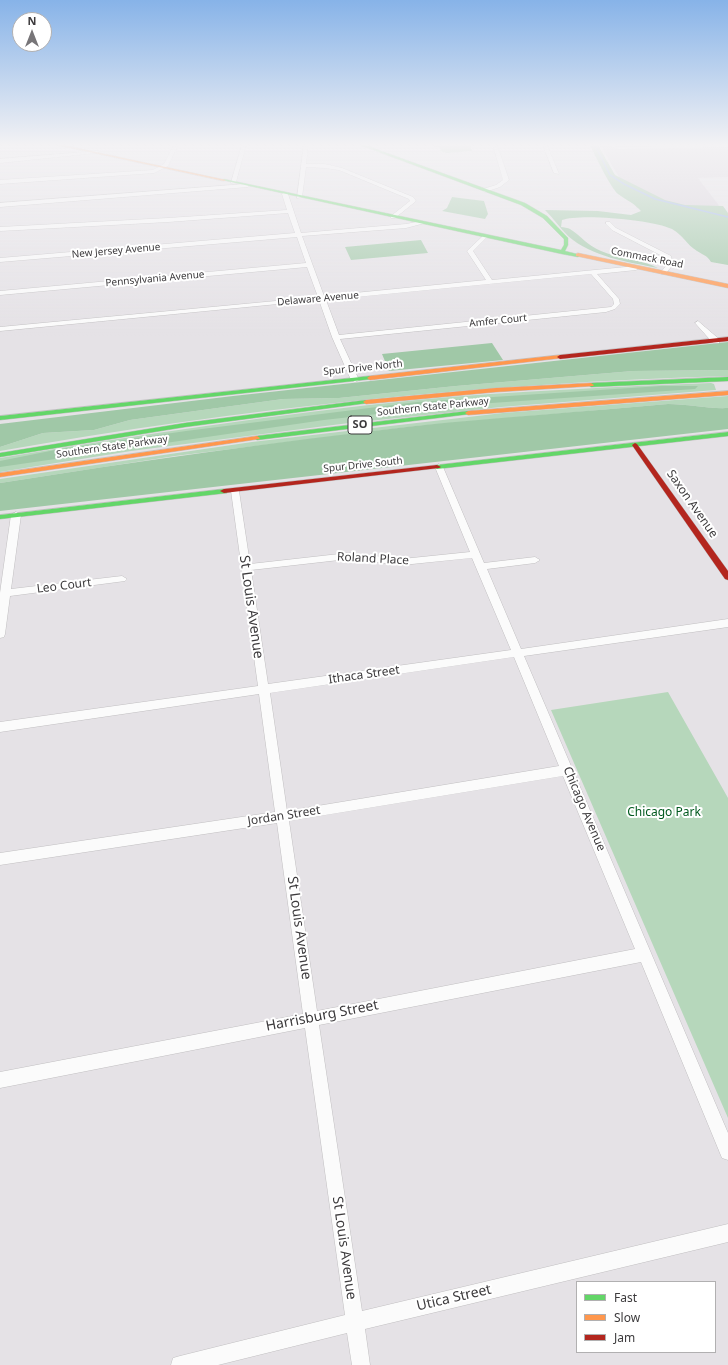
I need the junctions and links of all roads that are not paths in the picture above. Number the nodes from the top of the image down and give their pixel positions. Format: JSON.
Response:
{"nodes":[{"id":1,"x":357,"y":209,"type":"edge"},
{"id":2,"x":404,"y":209,"type":"edge"},
{"id":3,"x":532,"y":209,"type":"edge"},
{"id":4,"x":290,"y":210,"type":"joint"},
{"id":5,"x":393,"y":216,"type":"junction"},
{"id":6,"x":422,"y":223,"type":"junction"},
{"id":7,"x":608,"y":223,"type":"dead end"},
{"id":8,"x":0,"y":229,"type":"edge"},
{"id":9,"x":558,"y":232,"type":"junction"},
{"id":10,"x":299,"y":235,"type":"junction"},
{"id":11,"x":484,"y":236,"type":"junction"},
{"id":12,"x":566,"y":239,"type":"junction"},
{"id":13,"x":559,"y":251,"type":"junction"},
{"id":14,"x":0,"y":260,"type":"edge"},
{"id":15,"x":611,"y":262,"type":"junction"},
{"id":16,"x":310,"y":265,"type":"junction"},
{"id":17,"x":636,"y":268,"type":"junction"},
{"id":18,"x":592,"y":272,"type":"junction"},
{"id":19,"x":663,"y":273,"type":"junction"},
{"id":20,"x":490,"y":282,"type":"junction"},
{"id":21,"x":728,"y":286,"type":"edge"},
{"id":22,"x":0,"y":293,"type":"edge"},
{"id":23,"x":322,"y":298,"type":"junction"},
{"id":24,"x":698,"y":323,"type":"dead end"},
{"id":25,"x":0,"y":329,"type":"edge"},
{"id":26,"x":336,"y":337,"type":"junction"},
{"id":27,"x":728,"y":339,"type":"edge"},
{"id":28,"x":716,"y":341,"type":"junction"},
{"id":29,"x":728,"y":379,"type":"edge"},
{"id":30,"x":355,"y":380,"type":"junction"},
{"id":31,"x":728,"y":393,"type":"edge"},
{"id":32,"x":0,"y":418,"type":"edge"},
{"id":33,"x":728,"y":434,"type":"edge"},
{"id":34,"x":635,"y":445,"type":"junction"},
{"id":35,"x":0,"y":455,"type":"edge"},
{"id":36,"x":439,"y":467,"type":"junction"},
{"id":37,"x":0,"y":475,"type":"edge"},
{"id":38,"x":235,"y":490,"type":"junction"},
{"id":39,"x":16,"y":515,"type":"junction"},
{"id":40,"x":0,"y":517,"type":"edge"},
{"id":41,"x":476,"y":554,"type":"junction"},
{"id":42,"x":535,"y":560,"type":"dead end"},
{"id":43,"x":481,"y":566,"type":"junction"},
{"id":44,"x":246,"y":568,"type":"junction"},
{"id":45,"x":4,"y":577,"type":"edge"},
{"id":46,"x":728,"y":577,"type":"edge"},
{"id":47,"x":122,"y":579,"type":"dead end"},
{"id":48,"x":5,"y":593,"type":"junction"},
{"id":49,"x":728,"y":623,"type":"edge"},
{"id":50,"x":0,"y":634,"type":"edge"},
{"id":51,"x":518,"y":653,"type":"junction"},
{"id":52,"x":263,"y":690,"type":"junction"},
{"id":53,"x":0,"y":727,"type":"edge"},
{"id":54,"x":568,"y":770,"type":"junction"},
{"id":55,"x":282,"y":816,"type":"junction"},
{"id":56,"x":0,"y":859,"type":"edge"},
{"id":57,"x":645,"y":954,"type":"junction"},
{"id":58,"x":312,"y":1018,"type":"junction"},
{"id":59,"x":0,"y":1080,"type":"edge"},
{"id":60,"x":728,"y":1152,"type":"edge"},
{"id":61,"x":728,"y":1233,"type":"edge"},
{"id":62,"x":355,"y":1322,"type":"junction"},
{"id":63,"x":180,"y":1365,"type":"edge"},
{"id":64,"x":361,"y":1365,"type":"edge"}],
"edges":[{"from":1,"to":5,"type":"main road","name":"Commack Road"},
{"from":2,"to":5,"type":"street"},
{"from":3,"to":9,"type":"main road"},
{"from":4,"to":8,"type":"street"},
{"from":4,"to":10,"type":"street"},
{"from":5,"to":6,"type":"main road","name":"Commack Road"},
{"from":6,"to":10,"type":"street","name":"New Jersey Avenue"},
{"from":6,"to":11,"type":"main road","name":"Commack Road"},
{"from":7,"to":19,"type":"street"},
{"from":9,"to":12,"type":"main road"},
{"from":9,"to":13,"type":"main road"},
{"from":10,"to":14,"type":"street","name":"New Jersey Avenue"},
{"from":10,"to":16,"type":"street"},
{"from":11,"to":13,"type":"main road","name":"Commack Road"},
{"from":11,"to":20,"type":"street"},
{"from":12,"to":13,"type":"main road"},
{"from":12,"to":15,"type":"main road"},
{"from":13,"to":15,"type":"main road","name":"Commack Road"},
{"from":15,"to":17,"type":"main road","name":"Commack Road"},
{"from":16,"to":22,"type":"street","name":"Pennsylvania Avenue"},
{"from":16,"to":23,"type":"street"},
{"from":17,"to":18,"type":"street","name":"Delaware Avenue"},
{"from":17,"to":19,"type":"main road","name":"Commack Road"},
{"from":18,"to":20,"type":"street","name":"Delaware Avenue"},
{"from":18,"to":26,"type":"street","name":"Amfer Court"},
{"from":19,"to":21,"type":"main road","name":"Commack Road"},
{"from":20,"to":23,"type":"street","name":"Delaware Avenue"},
{"from":23,"to":25,"type":"street","name":"Delaware Avenue"},
{"from":23,"to":26,"type":"street"},
{"from":24,"to":28,"type":"street"},
{"from":26,"to":30,"type":"street"},
{"from":27,"to":28,"type":"main road","name":"Spur Drive North"},
{"from":28,"to":30,"type":"main road","name":"Spur Drive North"},
{"from":29,"to":35,"type":"main road","name":"Southern State Parkway","number":"SO"},
{"from":30,"to":32,"type":"main road","name":"Spur Drive North"},
{"from":31,"to":37,"type":"main road","name":"Southern State Parkway","number":"SO"},
{"from":33,"to":34,"type":"main road","name":"Spur Drive South"},
{"from":34,"to":36,"type":"main road","name":"Spur Drive South"},
{"from":34,"to":46,"type":"main road","name":"Saxon Avenue"},
{"from":36,"to":38,"type":"main road","name":"Spur Drive South"},
{"from":36,"to":41,"type":"street","name":"Chicago Avenue"},
{"from":38,"to":39,"type":"main road","name":"Spur Drive South"},
{"from":38,"to":44,"type":"street","name":"St Louis Avenue"},
{"from":39,"to":40,"type":"main road","name":"Spur Drive South"},
{"from":39,"to":45,"type":"street"},
{"from":41,"to":43,"type":"street","name":"Chicago Avenue"},
{"from":41,"to":44,"type":"street","name":"Roland Place"},
{"from":42,"to":43,"type":"street"},
{"from":43,"to":51,"type":"street","name":"Chicago Avenue"},
{"from":44,"to":52,"type":"street","name":"St Louis Avenue"},
{"from":45,"to":48,"type":"street"},
{"from":47,"to":48,"type":"street","name":"Leo Court"},
{"from":48,"to":50,"type":"street"},
{"from":49,"to":51,"type":"street","name":"Ithaca Street"},
{"from":51,"to":52,"type":"street","name":"Ithaca Street"},
{"from":51,"to":54,"type":"street","name":"Chicago Avenue"},
{"from":52,"to":53,"type":"street","name":"Ithaca Street"},
{"from":52,"to":55,"type":"street","name":"St Louis Avenue"},
{"from":54,"to":55,"type":"street","name":"Jordan Street"},
{"from":54,"to":57,"type":"street","name":"Chicago Avenue"},
{"from":55,"to":56,"type":"street","name":"Jordan Street"},
{"from":55,"to":58,"type":"street","name":"St Louis Avenue"},
{"from":57,"to":58,"type":"street","name":"Harrisburg Street"},
{"from":57,"to":60,"type":"street","name":"Chicago Avenue"},
{"from":58,"to":59,"type":"street","name":"Harrisburg Street"},
{"from":58,"to":62,"type":"street","name":"St Louis Avenue"},
{"from":61,"to":62,"type":"street","name":"Utica Street"},
{"from":62,"to":63,"type":"street","name":"Utica Street"},
{"from":62,"to":64,"type":"street","name":"St Louis Avenue"}]}
